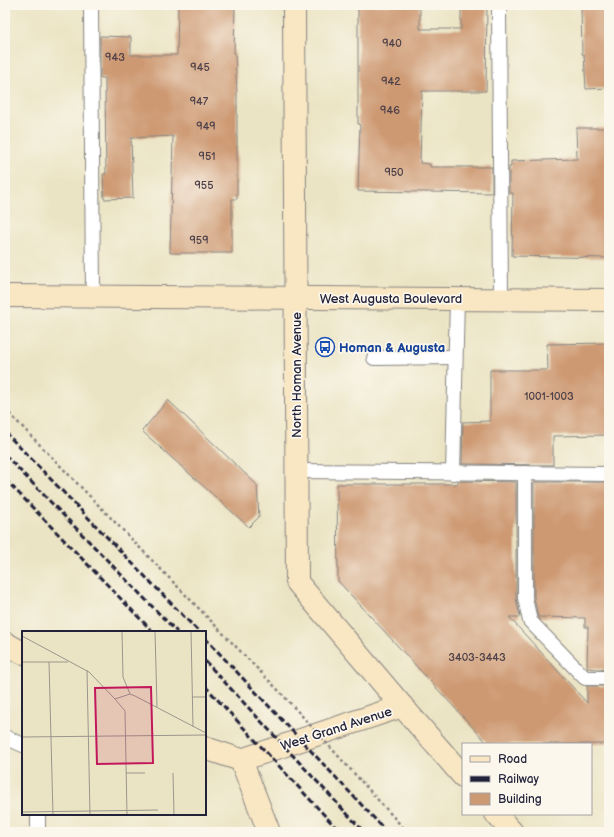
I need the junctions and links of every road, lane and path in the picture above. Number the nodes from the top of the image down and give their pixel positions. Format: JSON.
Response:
{"nodes":[{"id":1,"x":91,"y":5,"type":"edge"},
{"id":2,"x":294,"y":5,"type":"edge"},
{"id":3,"x":499,"y":5,"type":"edge"},
{"id":4,"x":5,"y":296,"type":"edge"},
{"id":5,"x":93,"y":296,"type":"junction"},
{"id":6,"x":296,"y":298,"type":"junction"},
{"id":7,"x":457,"y":298,"type":"junction"},
{"id":8,"x":501,"y":299,"type":"junction"},
{"id":9,"x":609,"y":300,"type":"edge"},
{"id":10,"x":455,"y":357,"type":"junction"},
{"id":11,"x":374,"y":358,"type":"dead end"},
{"id":12,"x":5,"y":409,"type":"edge"},
{"id":13,"x":297,"y":472,"type":"junction"},
{"id":14,"x":453,"y":473,"type":"junction"},
{"id":15,"x":525,"y":473,"type":"junction"},
{"id":16,"x":609,"y":474,"type":"edge"},
{"id":17,"x":5,"y":643,"type":"edge"},
{"id":18,"x":22,"y":652,"type":"edge"},
{"id":19,"x":609,"y":678,"type":"edge"},
{"id":20,"x":402,"y":706,"type":"junction"},
{"id":21,"x":5,"y":737,"type":"edge"},
{"id":22,"x":22,"y":745,"type":"edge"},
{"id":23,"x":206,"y":748,"type":"edge"},
{"id":24,"x":240,"y":760,"type":"junction"},
{"id":25,"x":462,"y":775,"type":"edge"},
{"id":26,"x":38,"y":815,"type":"edge"},
{"id":27,"x":497,"y":815,"type":"edge"},
{"id":28,"x":38,"y":831,"type":"dead end"},
{"id":29,"x":269,"y":832,"type":"edge"},
{"id":30,"x":407,"y":832,"type":"edge"},
{"id":31,"x":512,"y":832,"type":"edge"}],
"edges":[{"from":1,"to":5,"type":"lane"},
{"from":2,"to":6,"type":"street","name":"North Homan Avenue"},
{"from":3,"to":8,"type":"lane"},
{"from":4,"to":5,"type":"street","name":"West Augusta Boulevard"},
{"from":5,"to":6,"type":"street","name":"West Augusta Boulevard"},
{"from":6,"to":7,"type":"street","name":"West Augusta Boulevard"},
{"from":6,"to":13,"type":"street","name":"North Homan Avenue"},
{"from":7,"to":8,"type":"street","name":"West Augusta Boulevard"},
{"from":7,"to":10,"type":"lane"},
{"from":8,"to":9,"type":"street","name":"West Augusta Boulevard"},
{"from":10,"to":11,"type":"lane"},
{"from":10,"to":14,"type":"lane"},
{"from":12,"to":30,"type":"path","bridge":true},
{"from":13,"to":14,"type":"lane"},
{"from":13,"to":20,"type":"street","name":"North Homan Avenue"},
{"from":14,"to":15,"type":"lane"},
{"from":15,"to":16,"type":"lane"},
{"from":15,"to":19,"type":"lane"},
{"from":17,"to":18,"type":"street"},
{"from":20,"to":24,"type":"street","name":"West Grand Avenue"},
{"from":20,"to":25,"type":"street","name":"West Grand Avenue"},
{"from":21,"to":22,"type":"lane"},
{"from":23,"to":24,"type":"street"},
{"from":24,"to":29,"type":"street"},
{"from":26,"to":28,"type":"lane"},
{"from":27,"to":31,"type":"street"}]}
